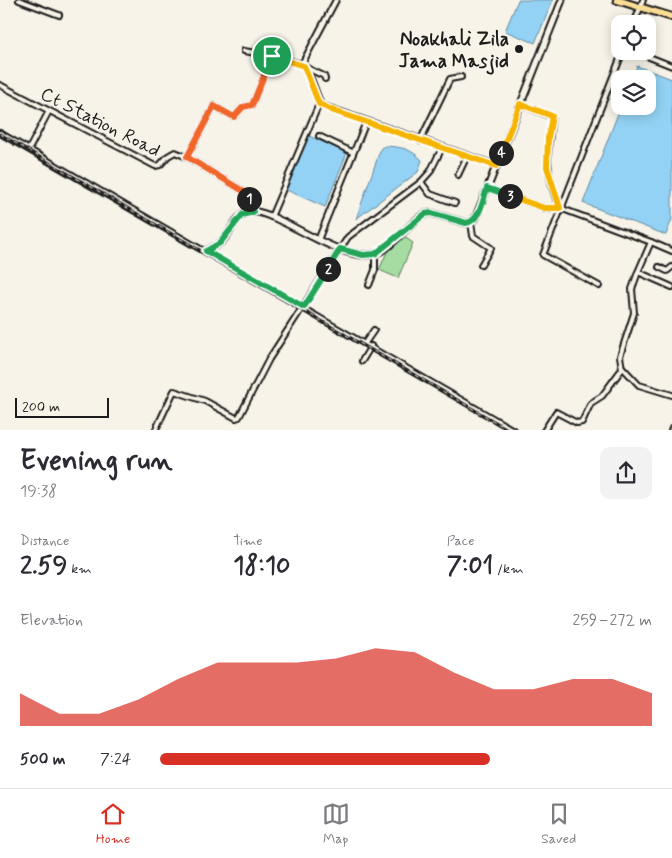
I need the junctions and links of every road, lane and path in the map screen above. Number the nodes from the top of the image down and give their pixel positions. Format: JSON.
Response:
{"nodes":[{"id":1,"x":19,"y":0,"type":"edge"},
{"id":2,"x":336,"y":0,"type":"edge"},
{"id":3,"x":562,"y":0,"type":"edge"},
{"id":4,"x":617,"y":0,"type":"edge"},
{"id":5,"x":644,"y":0,"type":"edge"},
{"id":6,"x":641,"y":8,"type":"junction"},
{"id":7,"x":60,"y":15,"type":"dead end"},
{"id":8,"x":638,"y":15,"type":"edge"},
{"id":9,"x":672,"y":17,"type":"edge"},
{"id":10,"x":244,"y":51,"type":"dead end"},
{"id":11,"x":272,"y":56,"type":"junction"},
{"id":12,"x":619,"y":60,"type":"edge"},
{"id":13,"x":656,"y":60,"type":"edge"},
{"id":14,"x":304,"y":63,"type":"junction"},
{"id":15,"x":672,"y":66,"type":"edge"},
{"id":16,"x":307,"y":68,"type":"junction"},
{"id":17,"x":462,"y":77,"type":"dead end"},
{"id":18,"x":325,"y":79,"type":"dead end"},
{"id":19,"x":0,"y":85,"type":"edge"},
{"id":20,"x":319,"y":104,"type":"junction"},
{"id":21,"x":520,"y":104,"type":"junction"},
{"id":22,"x":49,"y":112,"type":"junction"},
{"id":23,"x":366,"y":122,"type":"junction"},
{"id":24,"x":0,"y":133,"type":"edge"},
{"id":25,"x":319,"y":136,"type":"dead end"},
{"id":26,"x":420,"y":141,"type":"junction"},
{"id":27,"x":442,"y":148,"type":"junction"},
{"id":28,"x":28,"y":149,"type":"junction"},
{"id":29,"x":352,"y":152,"type":"junction"},
{"id":30,"x":466,"y":156,"type":"junction"},
{"id":31,"x":187,"y":157,"type":"junction"},
{"id":32,"x":496,"y":166,"type":"junction"},
{"id":33,"x":458,"y":175,"type":"dead end"},
{"id":34,"x":421,"y":182,"type":"junction"},
{"id":35,"x":487,"y":188,"type":"junction"},
{"id":36,"x":455,"y":203,"type":"dead end"},
{"id":37,"x":560,"y":208,"type":"junction"},
{"id":38,"x":253,"y":212,"type":"junction"},
{"id":39,"x":271,"y":217,"type":"junction"},
{"id":40,"x":471,"y":222,"type":"junction"},
{"id":41,"x":318,"y":240,"type":"junction"},
{"id":42,"x":652,"y":242,"type":"junction"},
{"id":43,"x":340,"y":249,"type":"junction"},
{"id":44,"x":206,"y":251,"type":"junction"},
{"id":45,"x":672,"y":251,"type":"edge"},
{"id":46,"x":375,"y":254,"type":"junction"},
{"id":47,"x":481,"y":265,"type":"dead end"},
{"id":48,"x":659,"y":267,"type":"dead end"},
{"id":49,"x":672,"y":267,"type":"edge"},
{"id":50,"x":638,"y":272,"type":"junction"},
{"id":51,"x":369,"y":285,"type":"dead end"},
{"id":52,"x":599,"y":286,"type":"dead end"},
{"id":53,"x":672,"y":287,"type":"edge"},
{"id":54,"x":304,"y":307,"type":"junction"},
{"id":55,"x":374,"y":330,"type":"dead end"},
{"id":56,"x":365,"y":343,"type":"junction"},
{"id":57,"x":371,"y":346,"type":"junction"},
{"id":58,"x":362,"y":361,"type":"dead end"},
{"id":59,"x":622,"y":366,"type":"junction"},
{"id":60,"x":672,"y":395,"type":"edge"},
{"id":61,"x":155,"y":430,"type":"edge"},
{"id":62,"x":515,"y":430,"type":"edge"},
{"id":63,"x":544,"y":430,"type":"edge"}],
"edges":[{"from":1,"to":7,"type":"street"},
{"from":2,"to":14,"type":"street"},
{"from":3,"to":21,"type":"street"},
{"from":4,"to":6,"type":"highway"},
{"from":5,"to":6,"type":"street"},
{"from":6,"to":8,"type":"street"},
{"from":6,"to":9,"type":"highway"},
{"from":10,"to":11,"type":"street"},
{"from":11,"to":14,"type":"street"},
{"from":11,"to":31,"type":"street"},
{"from":12,"to":37,"type":"street"},
{"from":13,"to":15,"type":"street"},
{"from":14,"to":16,"type":"street"},
{"from":16,"to":18,"type":"street"},
{"from":16,"to":20,"type":"street"},
{"from":17,"to":26,"type":"street"},
{"from":19,"to":22,"type":"street","name":"Ct Station Road"},
{"from":20,"to":23,"type":"street"},
{"from":20,"to":39,"type":"street"},
{"from":21,"to":32,"type":"street"},
{"from":21,"to":37,"type":"street"},
{"from":22,"to":28,"type":"street"},
{"from":22,"to":31,"type":"street","name":"Ct Station Road"},
{"from":23,"to":26,"type":"street"},
{"from":23,"to":29,"type":"street"},
{"from":24,"to":28,"type":"street"},
{"from":25,"to":29,"type":"street"},
{"from":26,"to":27,"type":"street"},
{"from":27,"to":30,"type":"street"},
{"from":27,"to":34,"type":"street"},
{"from":28,"to":44,"type":"street"},
{"from":29,"to":41,"type":"street"},
{"from":30,"to":32,"type":"street"},
{"from":30,"to":33,"type":"street"},
{"from":31,"to":38,"type":"street"},
{"from":32,"to":35,"type":"street"},
{"from":34,"to":36,"type":"street"},
{"from":34,"to":43,"type":"street"},
{"from":35,"to":37,"type":"street"},
{"from":35,"to":40,"type":"street"},
{"from":37,"to":42,"type":"street"},
{"from":37,"to":52,"type":"street"},
{"from":38,"to":39,"type":"street"},
{"from":38,"to":44,"type":"street"},
{"from":39,"to":41,"type":"street"},
{"from":40,"to":46,"type":"street"},
{"from":40,"to":47,"type":"street"},
{"from":41,"to":43,"type":"street"},
{"from":42,"to":45,"type":"street"},
{"from":42,"to":50,"type":"street"},
{"from":43,"to":46,"type":"street"},
{"from":43,"to":54,"type":"street"},
{"from":44,"to":54,"type":"street"},
{"from":46,"to":51,"type":"street"},
{"from":48,"to":49,"type":"street"},
{"from":50,"to":53,"type":"street"},
{"from":50,"to":59,"type":"street"},
{"from":54,"to":56,"type":"street"},
{"from":54,"to":61,"type":"street"},
{"from":55,"to":56,"type":"street"},
{"from":56,"to":57,"type":"street"},
{"from":57,"to":58,"type":"street"},
{"from":57,"to":62,"type":"street"},
{"from":59,"to":60,"type":"street"},
{"from":59,"to":63,"type":"street"}]}
